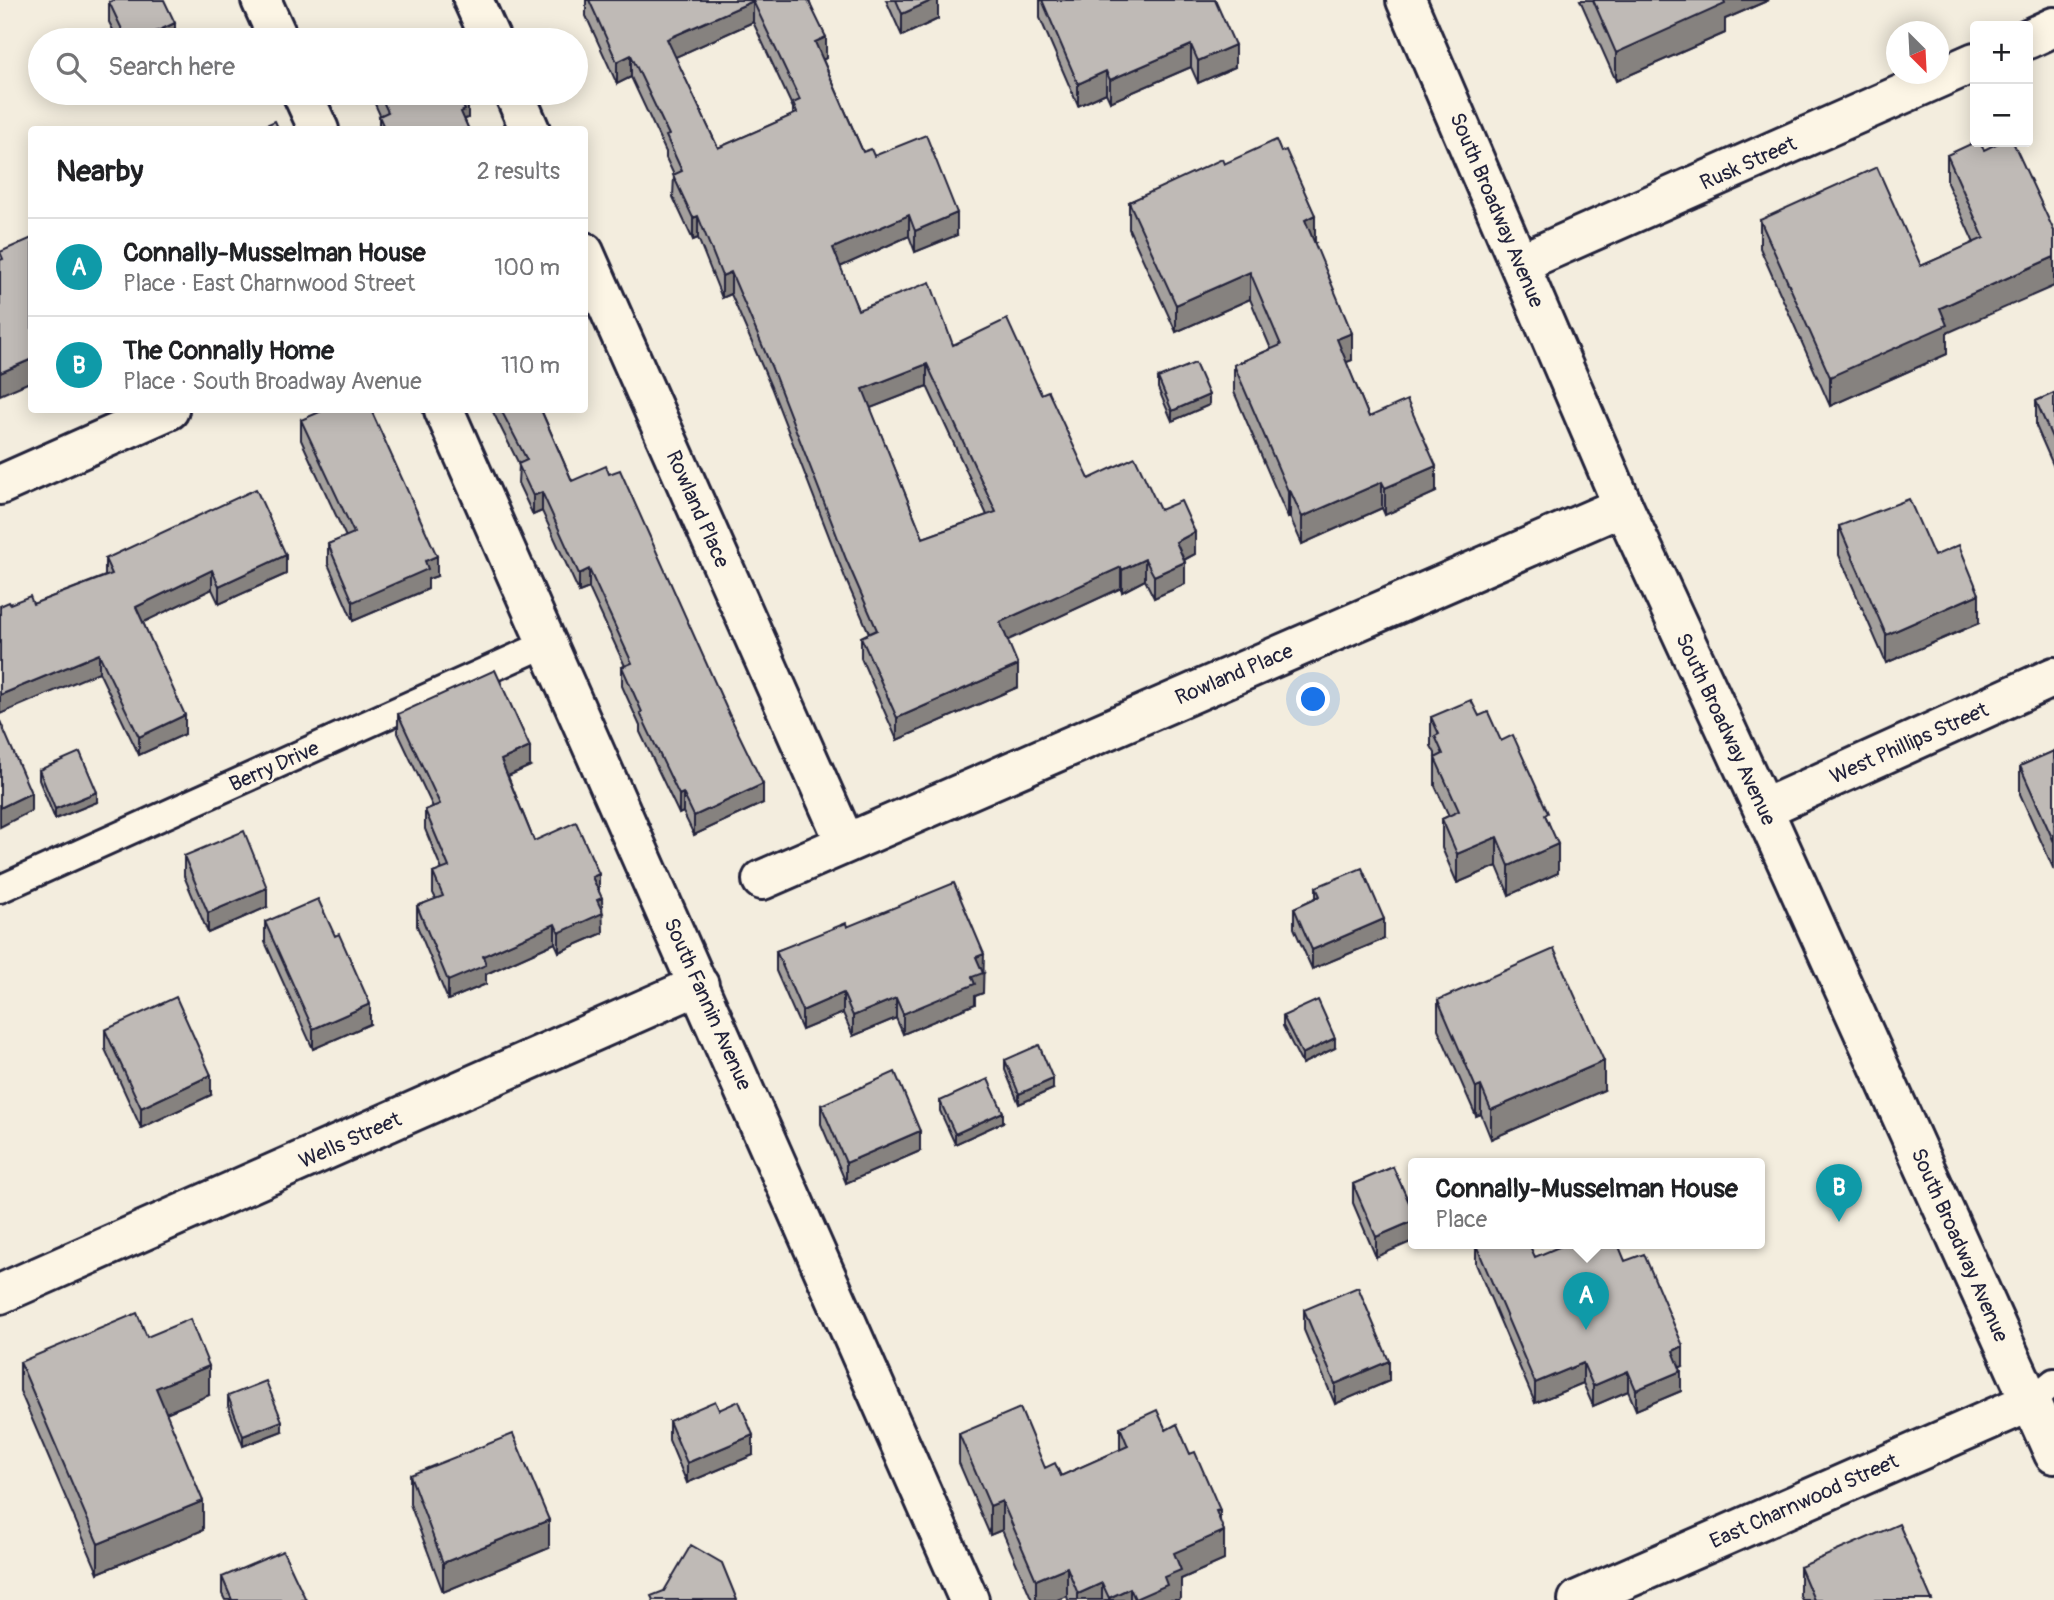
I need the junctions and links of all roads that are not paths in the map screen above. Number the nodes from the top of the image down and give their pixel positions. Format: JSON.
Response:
{"nodes":[{"id":1,"x":261,"y":0,"type":"edge"},
{"id":2,"x":473,"y":0,"type":"edge"},
{"id":3,"x":1406,"y":0,"type":"edge"},
{"id":4,"x":2054,"y":27,"type":"edge"},
{"id":5,"x":274,"y":28,"type":"edge"},
{"id":6,"x":486,"y":28,"type":"edge"},
{"id":7,"x":2033,"y":36,"type":"edge"},
{"id":8,"x":1970,"y":64,"type":"edge"},
{"id":9,"x":308,"y":105,"type":"edge"},
{"id":10,"x":519,"y":105,"type":"edge"},
{"id":11,"x":317,"y":126,"type":"edge"},
{"id":12,"x":528,"y":126,"type":"edge"},
{"id":13,"x":588,"y":261,"type":"edge"},
{"id":14,"x":1520,"y":263,"type":"junction"},
{"id":15,"x":162,"y":413,"type":"edge"},
{"id":16,"x":445,"y":413,"type":"edge"},
{"id":17,"x":0,"y":485,"type":"edge"},
{"id":18,"x":1623,"y":506,"type":"junction"},
{"id":19,"x":548,"y":643,"type":"junction"},
{"id":20,"x":2054,"y":677,"type":"edge"},
{"id":21,"x":1763,"y":809,"type":"junction"},
{"id":22,"x":845,"y":842,"type":"junction"},
{"id":23,"x":762,"y":880,"type":"dead end"},
{"id":24,"x":0,"y":889,"type":"edge"},
{"id":25,"x":699,"y":985,"type":"junction"},
{"id":26,"x":0,"y":1294,"type":"edge"},
{"id":27,"x":2042,"y":1392,"type":"edge"},
{"id":28,"x":2054,"y":1454,"type":"edge"},
{"id":29,"x":969,"y":1600,"type":"edge"},
{"id":30,"x":1578,"y":1600,"type":"edge"}],
"edges":[{"from":1,"to":5,"type":"street"},
{"from":2,"to":6,"type":"street"},
{"from":3,"to":14,"type":"street","name":"South Broadway Avenue"},
{"from":4,"to":7,"type":"street"},
{"from":8,"to":14,"type":"street","name":"Rusk Street"},
{"from":9,"to":11,"type":"street"},
{"from":10,"to":12,"type":"street"},
{"from":13,"to":22,"type":"street","name":"Rowland Place"},
{"from":14,"to":18,"type":"street","name":"South Broadway Avenue"},
{"from":15,"to":17,"type":"street"},
{"from":16,"to":19,"type":"street","name":"South Fannin Avenue"},
{"from":18,"to":21,"type":"street","name":"South Broadway Avenue"},
{"from":18,"to":22,"type":"street","name":"Rowland Place"},
{"from":19,"to":24,"type":"lane","name":"Berry Drive"},
{"from":19,"to":25,"type":"street","name":"South Fannin Avenue"},
{"from":20,"to":21,"type":"street","name":"West Phillips Street"},
{"from":21,"to":27,"type":"street","name":"South Broadway Avenue"},
{"from":22,"to":23,"type":"street","name":"Rowland Place"},
{"from":25,"to":26,"type":"street","name":"Wells Street"},
{"from":25,"to":29,"type":"street","name":"South Fannin Avenue"},
{"from":27,"to":28,"type":"street","name":"South Broadway Avenue"},
{"from":27,"to":30,"type":"street","name":"East Charnwood Street"}]}
